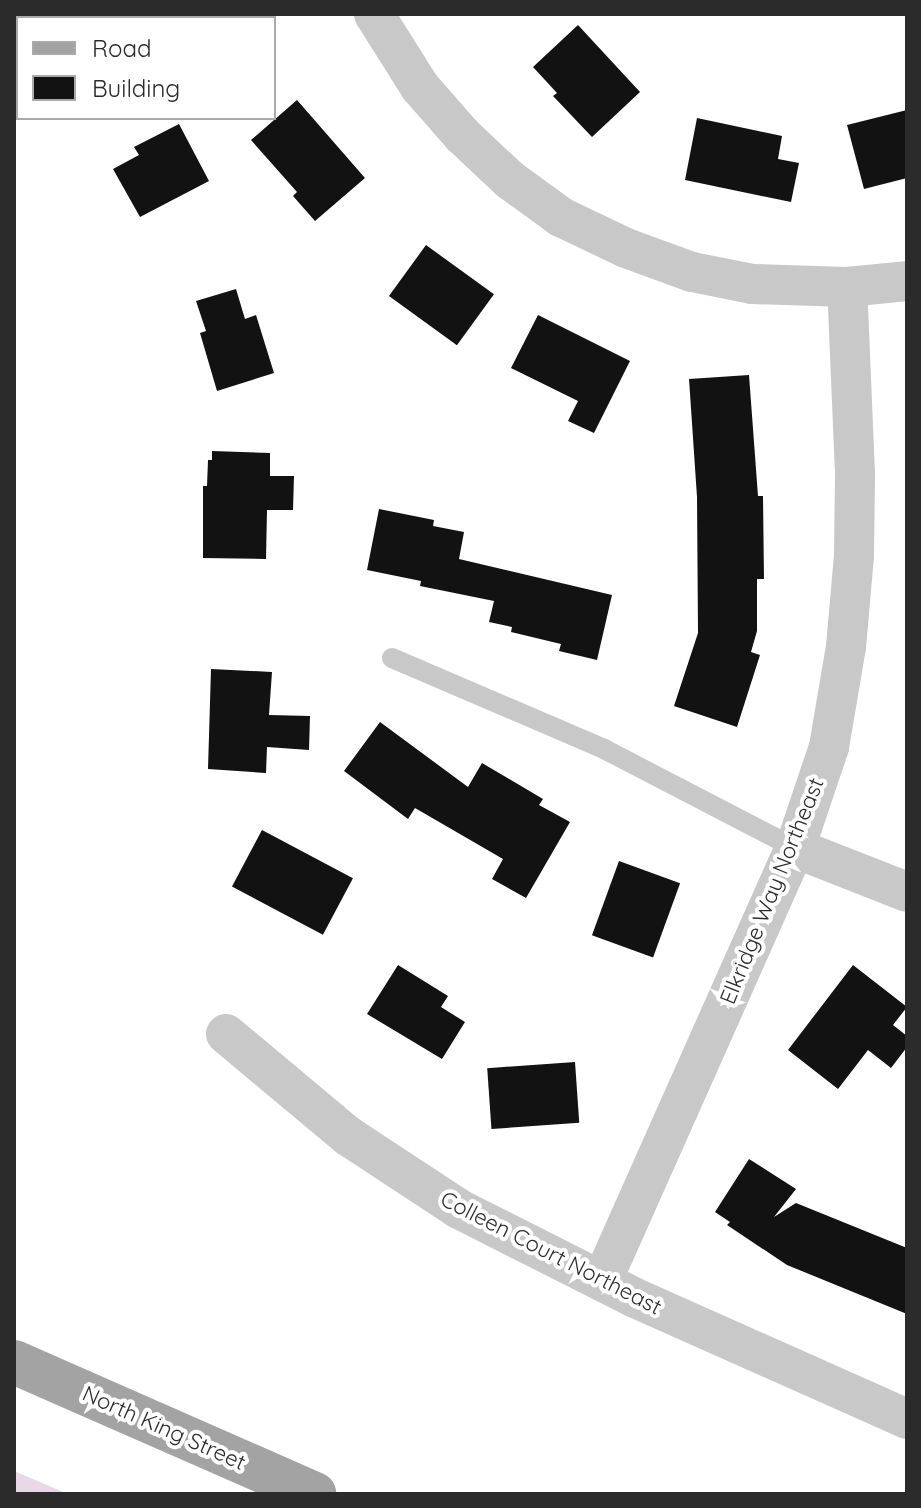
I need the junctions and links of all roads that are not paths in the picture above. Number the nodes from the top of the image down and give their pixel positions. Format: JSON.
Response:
{"nodes":[{"id":1,"x":374,"y":14,"type":"edge"},
{"id":2,"x":907,"y":281,"type":"edge"},
{"id":3,"x":847,"y":287,"type":"junction"},
{"id":4,"x":392,"y":658,"type":"dead end"},
{"id":5,"x":795,"y":848,"type":"junction"},
{"id":6,"x":907,"y":892,"type":"edge"},
{"id":7,"x":226,"y":1034,"type":"dead end"},
{"id":8,"x":602,"y":1281,"type":"junction"},
{"id":9,"x":14,"y":1362,"type":"edge"},
{"id":10,"x":907,"y":1419,"type":"edge"},
{"id":11,"x":314,"y":1494,"type":"edge"}],
"edges":[{"from":1,"to":3,"type":"street"},
{"from":2,"to":3,"type":"street"},
{"from":3,"to":5,"type":"street","name":"Elkridge Way Northeast"},
{"from":4,"to":5,"type":"lane"},
{"from":5,"to":6,"type":"street"},
{"from":5,"to":8,"type":"street","name":"Elkridge Way Northeast"},
{"from":7,"to":8,"type":"street","name":"Colleen Court Northeast"},
{"from":8,"to":10,"type":"street","name":"Colleen Court Northeast"},
{"from":9,"to":11,"type":"main road","name":"North King Street"}]}
